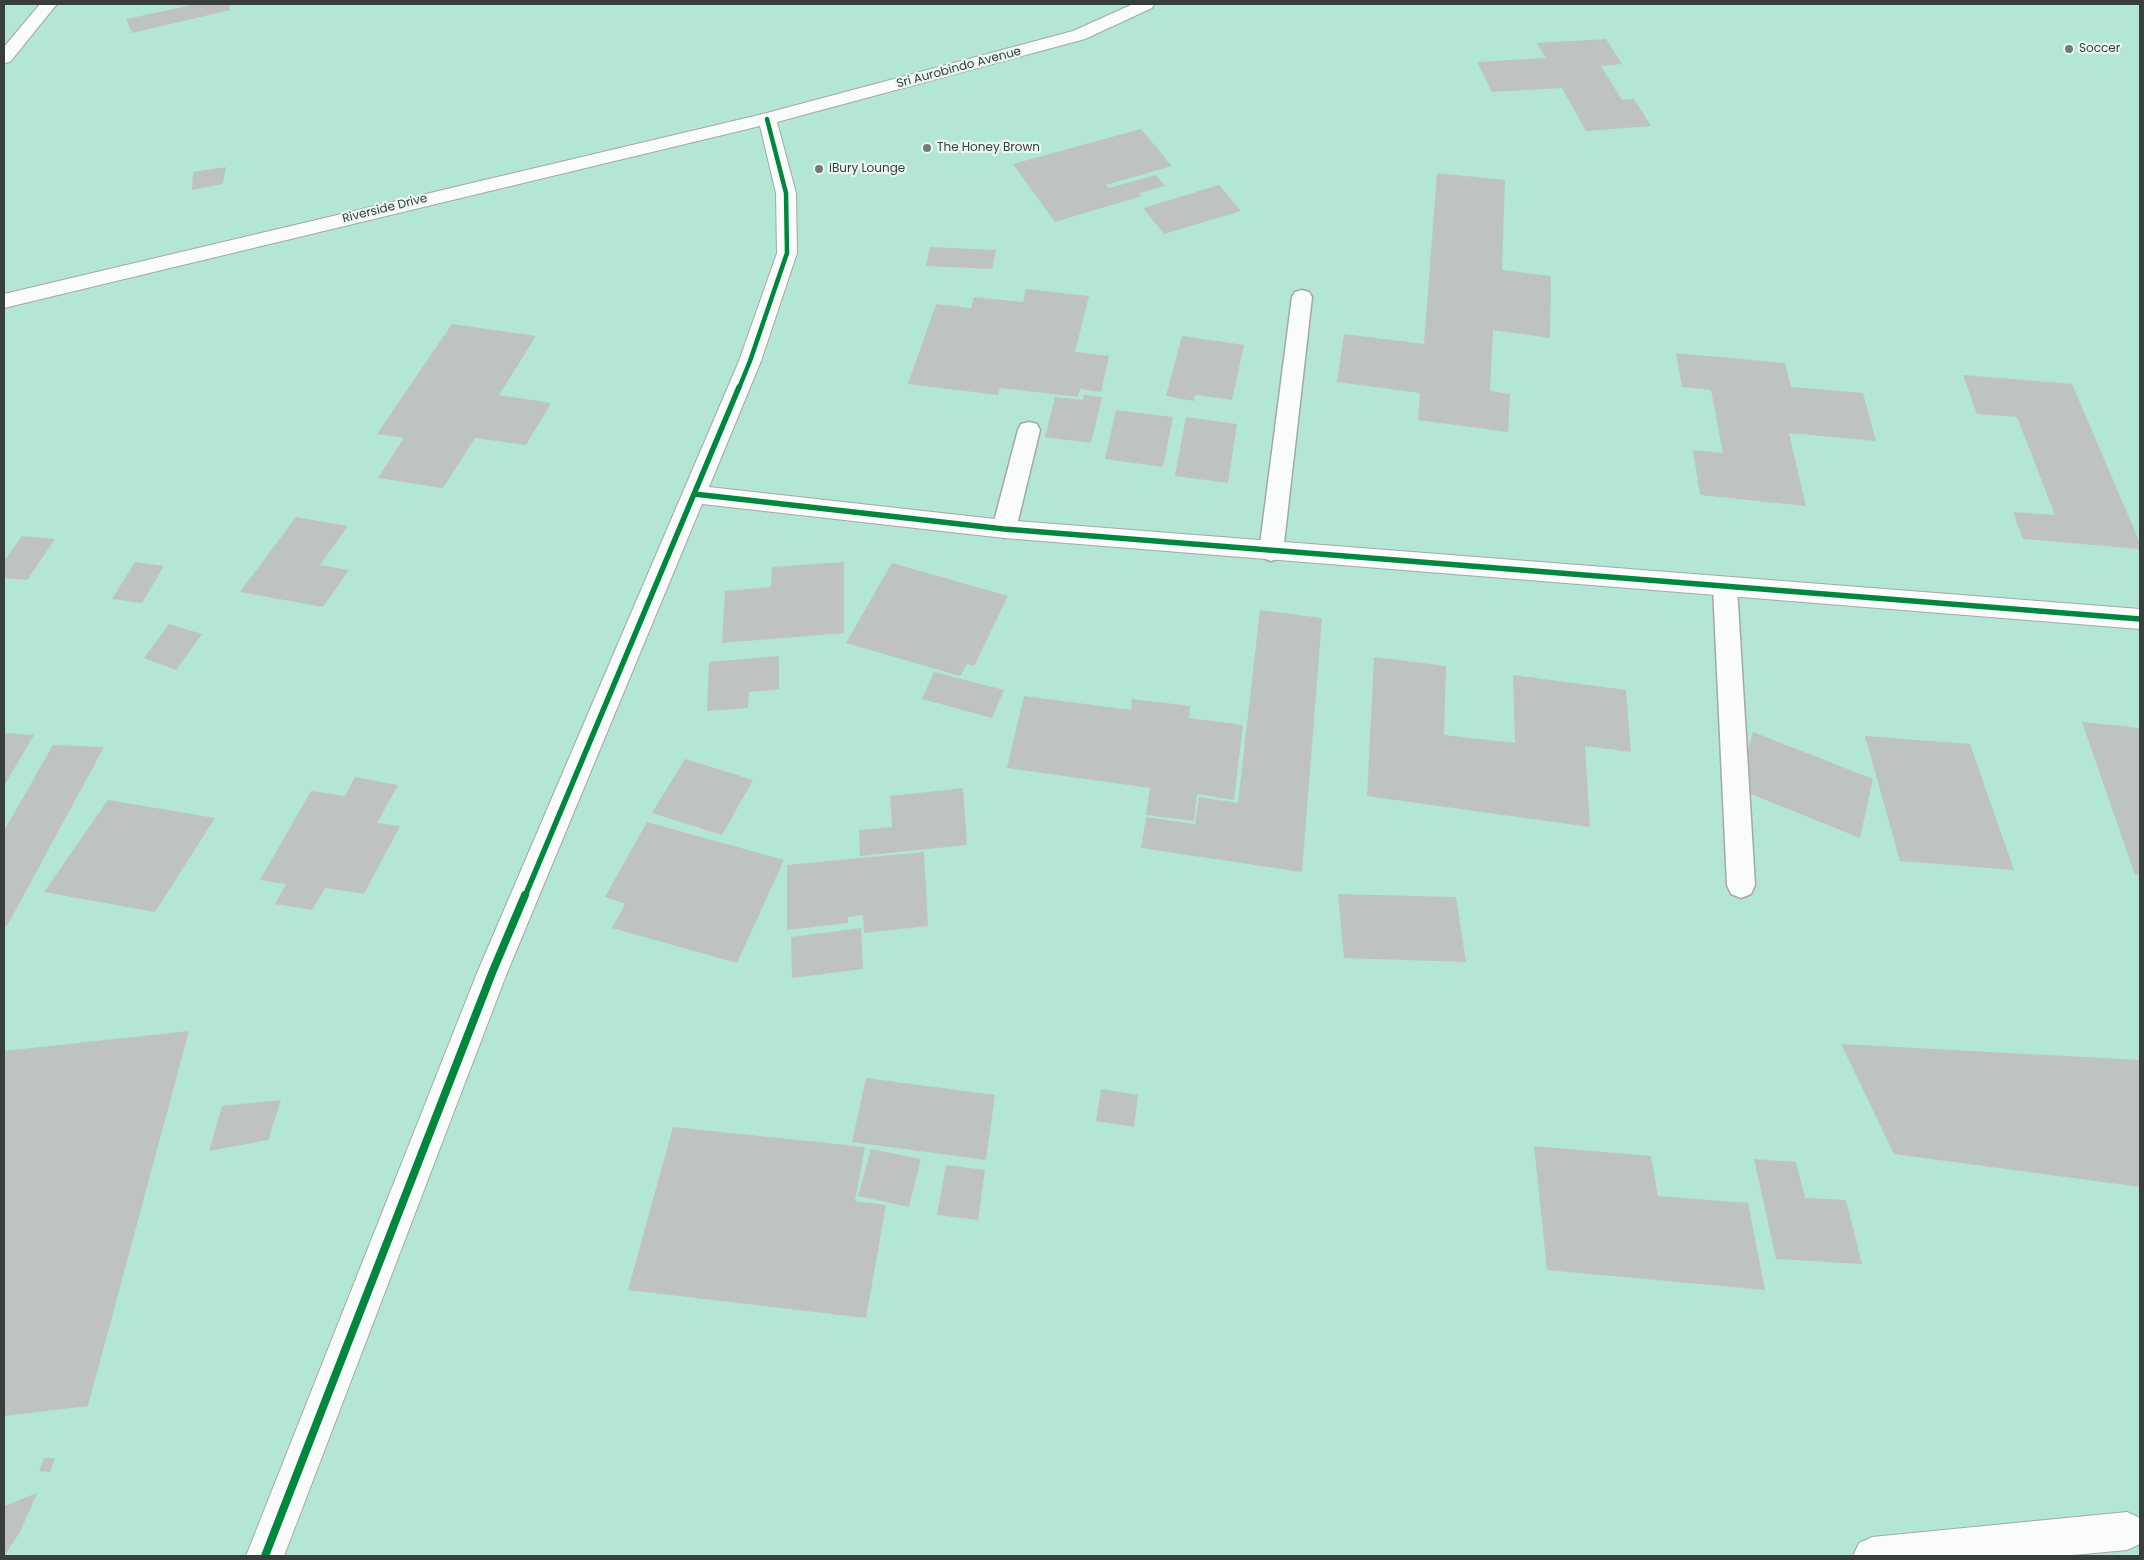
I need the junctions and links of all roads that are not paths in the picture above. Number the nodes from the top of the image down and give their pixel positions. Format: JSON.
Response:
{"nodes":[{"id":1,"x":49,"y":4,"type":"edge"},
{"id":2,"x":1146,"y":4,"type":"edge"},
{"id":3,"x":4,"y":58,"type":"edge"},
{"id":4,"x":767,"y":120,"type":"junction"},
{"id":5,"x":1302,"y":297,"type":"dead end"},
{"id":6,"x":4,"y":301,"type":"edge"},
{"id":7,"x":1029,"y":430,"type":"dead end"},
{"id":8,"x":694,"y":494,"type":"junction"},
{"id":9,"x":1004,"y":529,"type":"junction"},
{"id":10,"x":1271,"y":552,"type":"junction"},
{"id":11,"x":1725,"y":587,"type":"junction"},
{"id":12,"x":2140,"y":619,"type":"edge"},
{"id":13,"x":1741,"y":885,"type":"dead end"},
{"id":14,"x":2127,"y":1531,"type":"dead end"},
{"id":15,"x":265,"y":1556,"type":"edge"},
{"id":16,"x":1872,"y":1556,"type":"edge"}],
"edges":[{"from":1,"to":3,"type":"street"},
{"from":2,"to":4,"type":"street","name":"Sri Aurobindo Avenue"},
{"from":4,"to":6,"type":"street","name":"Riverside Drive"},
{"from":4,"to":8,"type":"street"},
{"from":5,"to":10,"type":"lane"},
{"from":7,"to":9,"type":"lane"},
{"from":8,"to":9,"type":"street"},
{"from":8,"to":15,"type":"street"},
{"from":9,"to":10,"type":"street"},
{"from":10,"to":11,"type":"street"},
{"from":11,"to":12,"type":"street"},
{"from":11,"to":13,"type":"lane"},
{"from":14,"to":16,"type":"street"}]}
